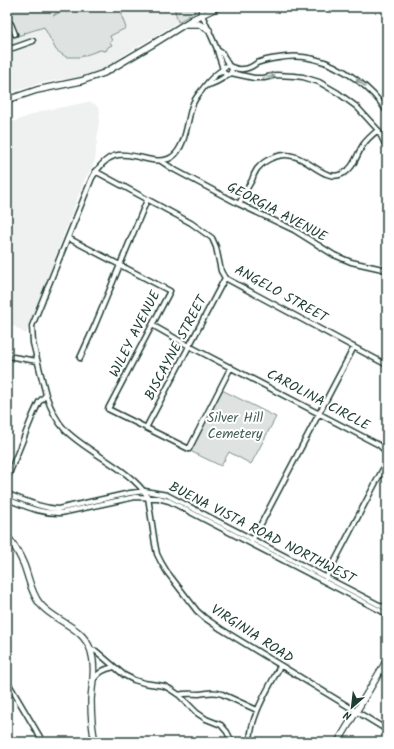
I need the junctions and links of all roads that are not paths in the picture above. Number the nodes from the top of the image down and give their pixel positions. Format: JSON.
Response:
{"nodes":[{"id":1,"x":201,"y":7,"type":"edge"},
{"id":2,"x":218,"y":7,"type":"edge"},
{"id":3,"x":202,"y":15,"type":"junction"},
{"id":4,"x":11,"y":24,"type":"dead end"},
{"id":5,"x":186,"y":24,"type":"junction"},
{"id":6,"x":209,"y":30,"type":"junction"},
{"id":7,"x":15,"y":34,"type":"dead end"},
{"id":8,"x":33,"y":41,"type":"dead end"},
{"id":9,"x":7,"y":48,"type":"edge"},
{"id":10,"x":217,"y":49,"type":"junction"},
{"id":11,"x":230,"y":66,"type":"junction"},
{"id":12,"x":252,"y":66,"type":"junction"},
{"id":13,"x":223,"y":69,"type":"junction"},
{"id":14,"x":229,"y":74,"type":"junction"},
{"id":15,"x":254,"y":78,"type":"junction"},
{"id":16,"x":205,"y":86,"type":"junction"},
{"id":17,"x":7,"y":100,"type":"edge"},
{"id":18,"x":387,"y":112,"type":"edge"},
{"id":19,"x":378,"y":130,"type":"junction"},
{"id":20,"x":387,"y":148,"type":"edge"},
{"id":21,"x":161,"y":161,"type":"junction"},
{"id":22,"x":95,"y":171,"type":"junction"},
{"id":23,"x":147,"y":200,"type":"junction"},
{"id":24,"x":239,"y":204,"type":"junction"},
{"id":25,"x":68,"y":238,"type":"junction"},
{"id":26,"x":120,"y":265,"type":"junction"},
{"id":27,"x":387,"y":270,"type":"edge"},
{"id":28,"x":225,"y":278,"type":"junction"},
{"id":29,"x":152,"y":325,"type":"junction"},
{"id":30,"x":189,"y":346,"type":"junction"},
{"id":31,"x":354,"y":347,"type":"junction"},
{"id":32,"x":7,"y":356,"type":"edge"},
{"id":33,"x":80,"y":358,"type":"dead end"},
{"id":34,"x":37,"y":361,"type":"junction"},
{"id":35,"x":387,"y":365,"type":"edge"},
{"id":36,"x":231,"y":368,"type":"junction"},
{"id":37,"x":46,"y":395,"type":"junction"},
{"id":38,"x":319,"y":413,"type":"junction"},
{"id":39,"x":146,"y":428,"type":"junction"},
{"id":40,"x":7,"y":479,"type":"edge"},
{"id":41,"x":145,"y":491,"type":"junction"},
{"id":42,"x":7,"y":494,"type":"edge"},
{"id":43,"x":148,"y":497,"type":"junction"},
{"id":44,"x":7,"y":499,"type":"edge"},
{"id":45,"x":7,"y":536,"type":"edge"},
{"id":46,"x":252,"y":541,"type":"junction"},
{"id":47,"x":326,"y":580,"type":"junction"},
{"id":48,"x":387,"y":609,"type":"edge"},
{"id":49,"x":387,"y":614,"type":"edge"},
{"id":50,"x":91,"y":650,"type":"junction"},
{"id":51,"x":387,"y":660,"type":"edge"},
{"id":52,"x":114,"y":666,"type":"junction"},
{"id":53,"x":280,"y":666,"type":"junction"},
{"id":54,"x":93,"y":680,"type":"junction"},
{"id":55,"x":7,"y":681,"type":"edge"},
{"id":56,"x":178,"y":695,"type":"junction"},
{"id":57,"x":257,"y":710,"type":"junction"},
{"id":58,"x":356,"y":712,"type":"junction"},
{"id":59,"x":387,"y":730,"type":"edge"},
{"id":60,"x":43,"y":742,"type":"edge"},
{"id":61,"x":95,"y":742,"type":"edge"},
{"id":62,"x":232,"y":742,"type":"edge"},
{"id":63,"x":250,"y":742,"type":"edge"},
{"id":64,"x":338,"y":742,"type":"edge"}],
"edges":[{"from":1,"to":3,"type":"main road"},
{"from":2,"to":3,"type":"main road"},
{"from":3,"to":5,"type":"main road"},
{"from":3,"to":6,"type":"street"},
{"from":4,"to":7,"type":"street"},
{"from":5,"to":6,"type":"main road"},
{"from":5,"to":17,"type":"main road"},
{"from":6,"to":10,"type":"street"},
{"from":8,"to":9,"type":"street"},
{"from":10,"to":11,"type":"street"},
{"from":10,"to":13,"type":"street"},
{"from":11,"to":12,"type":"street"},
{"from":11,"to":13,"type":"street"},
{"from":11,"to":14,"type":"street"},
{"from":12,"to":15,"type":"street"},
{"from":18,"to":12,"type":"street","one_way":true},
{"from":13,"to":14,"type":"street"},
{"from":13,"to":16,"type":"street"},
{"from":14,"to":15,"type":"street"},
{"from":14,"to":16,"type":"street"},
{"from":15,"to":19,"type":"street","one_way":true},
{"from":16,"to":21,"type":"street"},
{"from":19,"to":20,"type":"street"},
{"from":19,"to":24,"type":"street"},
{"from":21,"to":22,"type":"street"},
{"from":21,"to":24,"type":"street","name":"GEORGIA AVENUE"},
{"from":22,"to":23,"type":"street","name":"ANGELO STREET"},
{"from":22,"to":25,"type":"street","name":"VIRGINIA ROAD"},
{"from":23,"to":26,"type":"street"},
{"from":23,"to":28,"type":"street","name":"ANGELO STREET"},
{"from":24,"to":27,"type":"street","name":"GEORGIA AVENUE"},
{"from":25,"to":26,"type":"street","name":"WILEY AVENUE"},
{"from":25,"to":34,"type":"street","name":"VIRGINIA ROAD"},
{"from":26,"to":29,"type":"street","name":"WILEY AVENUE"},
{"from":26,"to":33,"type":"street"},
{"from":28,"to":30,"type":"street","name":"BISCAYNE STREET"},
{"from":28,"to":31,"type":"street","name":"ANGELO STREET"},
{"from":29,"to":30,"type":"street","name":"CAROLINA CIRCLE"},
{"from":29,"to":39,"type":"street","name":"WILEY AVENUE"},
{"from":30,"to":36,"type":"street","name":"CAROLINA CIRCLE"},
{"from":30,"to":39,"type":"street","name":"BISCAYNE STREET"},
{"from":31,"to":35,"type":"street","name":"ANGELO STREET"},
{"from":31,"to":38,"type":"street"},
{"from":32,"to":34,"type":"street"},
{"from":34,"to":37,"type":"street","name":"VIRGINIA ROAD"},
{"from":36,"to":38,"type":"street","name":"CAROLINA CIRCLE"},
{"from":36,"to":39,"type":"street"},
{"from":37,"to":40,"type":"street"},
{"from":37,"to":41,"type":"street","name":"VIRGINIA ROAD"},
{"from":38,"to":46,"type":"street"},
{"from":38,"to":47,"type":"street","name":"CAROLINA CIRCLE"},
{"from":41,"to":42,"type":"street","name":"BUENA VISTA ROAD NORTHWEST"},
{"from":41,"to":43,"type":"street","name":"VIRGINIA ROAD"},
{"from":41,"to":46,"type":"street","name":"BUENA VISTA ROAD NORTHWEST"},
{"from":43,"to":44,"type":"street","name":"BUENA VISTA ROAD NORTHWEST"},
{"from":43,"to":46,"type":"street","name":"BUENA VISTA ROAD NORTHWEST"},
{"from":43,"to":53,"type":"street","name":"VIRGINIA ROAD"},
{"from":45,"to":50,"type":"main road"},
{"from":46,"to":47,"type":"street"},
{"from":47,"to":48,"type":"street","name":"BUENA VISTA ROAD NORTHWEST"},
{"from":47,"to":49,"type":"street"},
{"from":50,"to":52,"type":"street"},
{"from":50,"to":54,"type":"main road"},
{"from":51,"to":58,"type":"main road"},
{"from":52,"to":54,"type":"street"},
{"from":52,"to":56,"type":"street"},
{"from":53,"to":57,"type":"street"},
{"from":53,"to":58,"type":"street","name":"VIRGINIA ROAD"},
{"from":54,"to":61,"type":"main road"},
{"from":55,"to":60,"type":"street"},
{"from":56,"to":57,"type":"street"},
{"from":56,"to":62,"type":"street"},
{"from":57,"to":63,"type":"street"},
{"from":58,"to":59,"type":"street","name":"VIRGINIA ROAD"},
{"from":58,"to":64,"type":"main road"}]}
